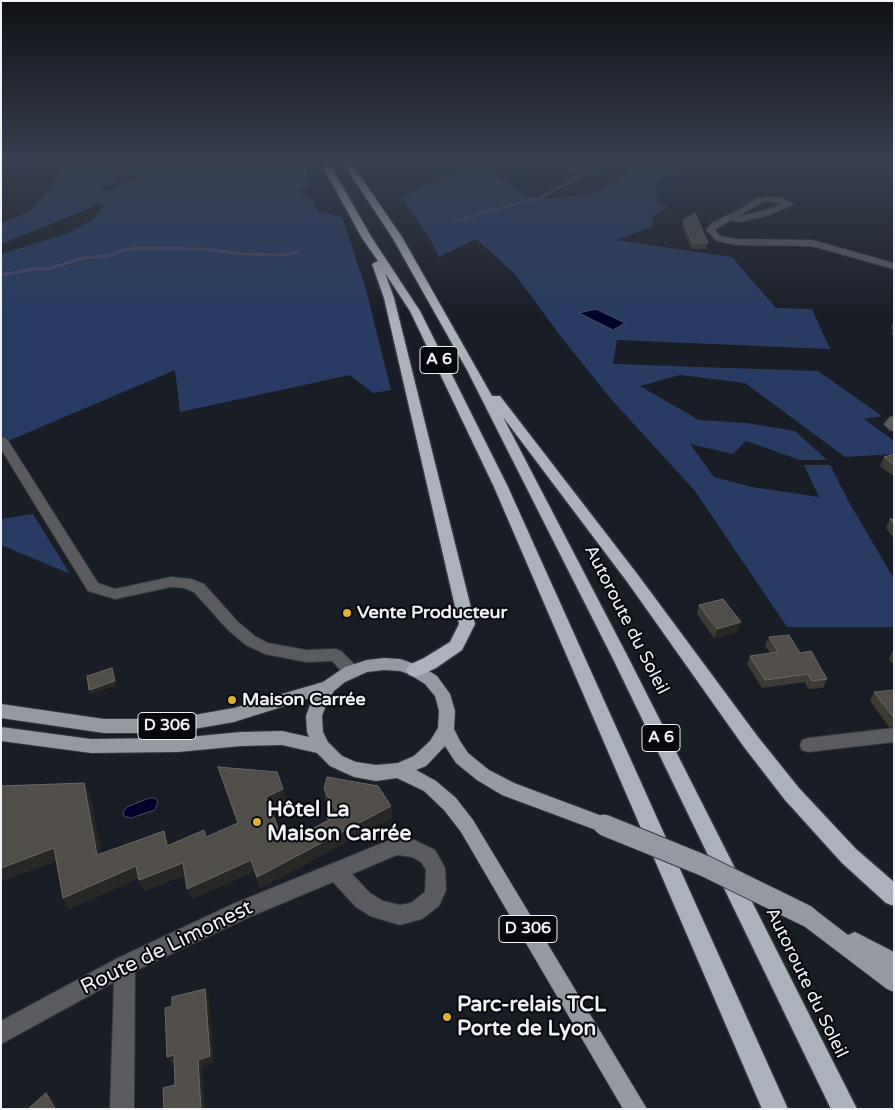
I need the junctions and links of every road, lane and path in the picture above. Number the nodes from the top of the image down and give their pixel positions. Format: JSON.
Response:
{"nodes":[{"id":1,"x":355,"y":215,"type":"edge"},
{"id":2,"x":382,"y":215,"type":"edge"},
{"id":3,"x":734,"y":215,"type":"edge"},
{"id":4,"x":759,"y":215,"type":"edge"},
{"id":5,"x":730,"y":217,"type":"junction"},
{"id":6,"x":367,"y":238,"type":"junction"},
{"id":7,"x":894,"y":266,"type":"edge"},
{"id":8,"x":473,"y":370,"type":"junction"},
{"id":9,"x":894,"y":419,"type":"edge"},
{"id":10,"x":894,"y":428,"type":"edge"},
{"id":11,"x":1,"y":439,"type":"edge"},
{"id":12,"x":415,"y":670,"type":"junction"},
{"id":13,"x":351,"y":671,"type":"junction"},
{"id":14,"x":328,"y":687,"type":"junction"},
{"id":15,"x":1,"y":711,"type":"edge"},
{"id":16,"x":446,"y":729,"type":"junction"},
{"id":17,"x":2,"y":735,"type":"edge"},
{"id":18,"x":894,"y":735,"type":"edge"},
{"id":19,"x":808,"y":745,"type":"dead end"},
{"id":20,"x":322,"y":747,"type":"junction"},
{"id":21,"x":399,"y":770,"type":"junction"},
{"id":22,"x":337,"y":872,"type":"junction"},
{"id":23,"x":894,"y":896,"type":"edge"},
{"id":24,"x":807,"y":916,"type":"junction"},
{"id":25,"x":894,"y":964,"type":"edge"},
{"id":26,"x":125,"y":965,"type":"junction"},
{"id":27,"x":894,"y":982,"type":"edge"},
{"id":28,"x":1,"y":1034,"type":"edge"},
{"id":29,"x":122,"y":1109,"type":"edge"},
{"id":30,"x":636,"y":1109,"type":"edge"},
{"id":31,"x":775,"y":1109,"type":"edge"},
{"id":32,"x":844,"y":1109,"type":"edge"}],
"edges":[{"from":1,"to":6,"type":"highway","number":"A 6"},
{"from":2,"to":8,"type":"highway","name":"Autoroute du Soleil","number":"A 6"},
{"from":3,"to":5,"type":"street"},
{"from":4,"to":5,"type":"street"},
{"from":5,"to":7,"type":"street"},
{"from":6,"to":12,"type":"highway"},
{"from":6,"to":31,"type":"highway","number":"A 6"},
{"from":8,"to":23,"type":"highway"},
{"from":8,"to":32,"type":"highway","name":"Autoroute du Soleil","number":"A 6"},
{"from":9,"to":10,"type":"street"},
{"from":11,"to":13,"type":"street"},
{"from":12,"to":13,"type":"main road"},
{"from":12,"to":16,"type":"main road"},
{"from":13,"to":14,"type":"main road"},
{"from":14,"to":15,"type":"main road","number":"D 306"},
{"from":14,"to":20,"type":"main road"},
{"from":16,"to":21,"type":"main road"},
{"from":16,"to":24,"type":"main road","bridge":true},
{"from":17,"to":20,"type":"main road","number":"D 306"},
{"from":18,"to":19,"type":"street"},
{"from":20,"to":21,"type":"main road"},
{"from":21,"to":30,"type":"main road","number":"D 306"},
{"from":22,"to":22,"type":"street","name":"Route de Limonest"},
{"from":22,"to":26,"type":"street","name":"Route de Limonest"},
{"from":24,"to":25,"type":"main road"},
{"from":24,"to":27,"type":"main road"},
{"from":26,"to":28,"type":"street","name":"Route de Limonest"},
{"from":26,"to":29,"type":"street"}]}
